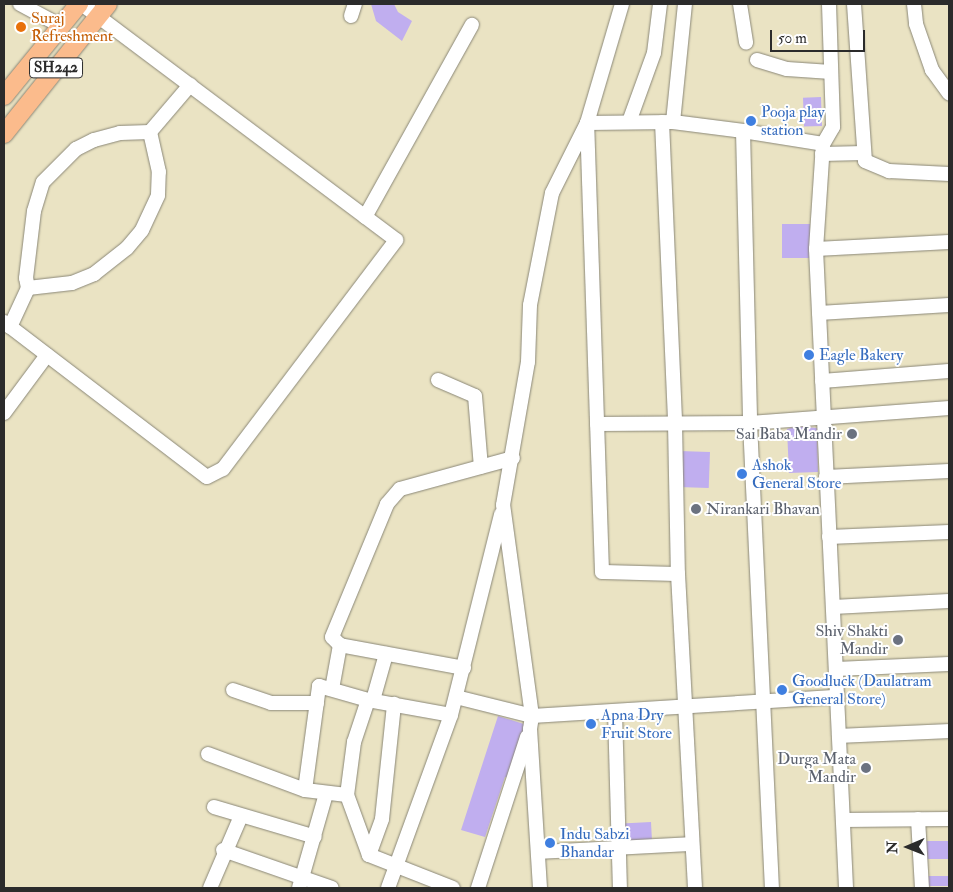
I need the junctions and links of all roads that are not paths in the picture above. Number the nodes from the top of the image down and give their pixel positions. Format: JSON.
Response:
{"nodes":[{"id":1,"x":21,"y":4,"type":"edge"},
{"id":2,"x":81,"y":4,"type":"edge"},
{"id":3,"x":622,"y":4,"type":"edge"},
{"id":4,"x":660,"y":4,"type":"edge"},
{"id":5,"x":685,"y":4,"type":"edge"},
{"id":6,"x":740,"y":4,"type":"edge"},
{"id":7,"x":828,"y":4,"type":"edge"},
{"id":8,"x":854,"y":4,"type":"edge"},
{"id":9,"x":914,"y":4,"type":"edge"},
{"id":10,"x":103,"y":10,"type":"edge"},
{"id":11,"x":472,"y":25,"type":"dead end"},
{"id":12,"x":61,"y":26,"type":"junction"},
{"id":13,"x":746,"y":43,"type":"dead end"},
{"id":14,"x":757,"y":60,"type":"dead end"},
{"id":15,"x":831,"y":72,"type":"junction"},
{"id":16,"x":190,"y":85,"type":"junction"},
{"id":17,"x":949,"y":93,"type":"edge"},
{"id":18,"x":4,"y":96,"type":"edge"},
{"id":19,"x":629,"y":122,"type":"junction"},
{"id":20,"x":668,"y":122,"type":"junction"},
{"id":21,"x":588,"y":123,"type":"junction"},
{"id":22,"x":743,"y":130,"type":"junction"},
{"id":23,"x":150,"y":132,"type":"junction"},
{"id":24,"x":4,"y":134,"type":"edge"},
{"id":25,"x":822,"y":149,"type":"junction"},
{"id":26,"x":864,"y":154,"type":"junction"},
{"id":27,"x":949,"y":174,"type":"edge"},
{"id":28,"x":365,"y":217,"type":"junction"},
{"id":29,"x":949,"y":242,"type":"edge"},
{"id":30,"x":816,"y":249,"type":"junction"},
{"id":31,"x":28,"y":288,"type":"junction"},
{"id":32,"x":949,"y":305,"type":"edge"},
{"id":33,"x":819,"y":313,"type":"junction"},
{"id":34,"x":7,"y":324,"type":"edge"},
{"id":35,"x":47,"y":355,"type":"junction"},
{"id":36,"x":949,"y":371,"type":"edge"},
{"id":37,"x":438,"y":380,"type":"dead end"},
{"id":38,"x":822,"y":381,"type":"junction"},
{"id":39,"x":949,"y":408,"type":"edge"},
{"id":40,"x":4,"y":413,"type":"edge"},
{"id":41,"x":822,"y":419,"type":"junction"},
{"id":42,"x":676,"y":423,"type":"junction"},
{"id":43,"x":750,"y":423,"type":"junction"},
{"id":44,"x":597,"y":424,"type":"junction"},
{"id":45,"x":513,"y":458,"type":"junction"},
{"id":46,"x":481,"y":467,"type":"junction"},
{"id":47,"x":949,"y":471,"type":"edge"},
{"id":48,"x":826,"y":477,"type":"junction"},
{"id":49,"x":502,"y":505,"type":"junction"},
{"id":50,"x":949,"y":532,"type":"edge"},
{"id":51,"x":829,"y":537,"type":"junction"},
{"id":52,"x":678,"y":574,"type":"junction"},
{"id":53,"x":949,"y":602,"type":"edge"},
{"id":54,"x":832,"y":607,"type":"junction"},
{"id":55,"x":340,"y":645,"type":"junction"},
{"id":56,"x":386,"y":654,"type":"junction"},
{"id":57,"x":949,"y":664,"type":"edge"},
{"id":58,"x":464,"y":668,"type":"junction"},
{"id":59,"x":836,"y":669,"type":"junction"},
{"id":60,"x":332,"y":689,"type":"junction"},
{"id":61,"x":233,"y":690,"type":"dead end"},
{"id":62,"x":456,"y":697,"type":"junction"},
{"id":63,"x":837,"y":697,"type":"junction"},
{"id":64,"x":370,"y":700,"type":"junction"},
{"id":65,"x":764,"y":702,"type":"junction"},
{"id":66,"x":317,"y":703,"type":"junction"},
{"id":67,"x":394,"y":704,"type":"junction"},
{"id":68,"x":687,"y":704,"type":"junction"},
{"id":69,"x":614,"y":712,"type":"junction"},
{"id":70,"x":451,"y":715,"type":"junction"},
{"id":71,"x":531,"y":722,"type":"junction"},
{"id":72,"x":949,"y":731,"type":"edge"},
{"id":73,"x":839,"y":736,"type":"junction"},
{"id":74,"x":208,"y":754,"type":"dead end"},
{"id":75,"x":305,"y":790,"type":"junction"},
{"id":76,"x":326,"y":794,"type":"junction"},
{"id":77,"x":347,"y":795,"type":"junction"},
{"id":78,"x":214,"y":807,"type":"dead end"},
{"id":79,"x":241,"y":816,"type":"junction"},
{"id":80,"x":918,"y":819,"type":"junction"},
{"id":81,"x":949,"y":819,"type":"edge"},
{"id":82,"x":843,"y":820,"type":"junction"},
{"id":83,"x":315,"y":838,"type":"junction"},
{"id":84,"x":692,"y":844,"type":"junction"},
{"id":85,"x":618,"y":847,"type":"junction"},
{"id":86,"x":223,"y":850,"type":"junction"},
{"id":87,"x":539,"y":852,"type":"junction"},
{"id":88,"x":369,"y":855,"type":"junction"},
{"id":89,"x":395,"y":867,"type":"junction"},
{"id":90,"x":301,"y":883,"type":"edge"},
{"id":91,"x":210,"y":888,"type":"edge"},
{"id":92,"x":332,"y":888,"type":"edge"},
{"id":93,"x":388,"y":888,"type":"edge"},
{"id":94,"x":453,"y":888,"type":"edge"},
{"id":95,"x":478,"y":888,"type":"edge"},
{"id":96,"x":540,"y":888,"type":"edge"},
{"id":97,"x":620,"y":888,"type":"edge"},
{"id":98,"x":695,"y":888,"type":"edge"},
{"id":99,"x":772,"y":888,"type":"edge"},
{"id":100,"x":846,"y":888,"type":"edge"},
{"id":101,"x":922,"y":888,"type":"edge"}],
"edges":[{"from":1,"to":12,"type":"street"},
{"from":2,"to":10,"type":"street"},
{"from":2,"to":12,"type":"main road","number":"SH242"},
{"from":3,"to":21,"type":"street"},
{"from":4,"to":19,"type":"street"},
{"from":5,"to":20,"type":"street"},
{"from":6,"to":13,"type":"street"},
{"from":7,"to":15,"type":"street"},
{"from":8,"to":26,"type":"street"},
{"from":9,"to":17,"type":"street"},
{"from":10,"to":16,"type":"street"},
{"from":10,"to":24,"type":"main road","number":"SH242"},
{"from":11,"to":28,"type":"street"},
{"from":12,"to":18,"type":"main road","number":"SH242"},
{"from":14,"to":15,"type":"street"},
{"from":15,"to":25,"type":"street"},
{"from":16,"to":23,"type":"street"},
{"from":16,"to":28,"type":"street"},
{"from":19,"to":20,"type":"street"},
{"from":19,"to":21,"type":"street"},
{"from":20,"to":22,"type":"street"},
{"from":20,"to":42,"type":"street"},
{"from":21,"to":44,"type":"street"},
{"from":21,"to":45,"type":"street"},
{"from":22,"to":25,"type":"street"},
{"from":22,"to":43,"type":"street"},
{"from":23,"to":31,"type":"street"},
{"from":23,"to":31,"type":"street"},
{"from":25,"to":26,"type":"street"},
{"from":25,"to":30,"type":"street"},
{"from":26,"to":27,"type":"street"},
{"from":28,"to":35,"type":"street"},
{"from":29,"to":30,"type":"street"},
{"from":30,"to":33,"type":"street"},
{"from":31,"to":34,"type":"street"},
{"from":32,"to":33,"type":"street"},
{"from":33,"to":38,"type":"street"},
{"from":34,"to":35,"type":"street"},
{"from":35,"to":40,"type":"street"},
{"from":36,"to":38,"type":"street"},
{"from":37,"to":46,"type":"street"},
{"from":38,"to":41,"type":"street"},
{"from":39,"to":41,"type":"street"},
{"from":41,"to":43,"type":"street"},
{"from":41,"to":48,"type":"street"},
{"from":42,"to":43,"type":"street"},
{"from":42,"to":44,"type":"street"},
{"from":42,"to":52,"type":"street"},
{"from":43,"to":65,"type":"street"},
{"from":44,"to":52,"type":"street"},
{"from":45,"to":46,"type":"street"},
{"from":45,"to":49,"type":"street"},
{"from":46,"to":55,"type":"street"},
{"from":47,"to":48,"type":"street"},
{"from":48,"to":51,"type":"street"},
{"from":49,"to":58,"type":"street"},
{"from":49,"to":71,"type":"street"},
{"from":50,"to":51,"type":"street"},
{"from":51,"to":54,"type":"street"},
{"from":52,"to":68,"type":"street"},
{"from":53,"to":54,"type":"street"},
{"from":54,"to":59,"type":"street"},
{"from":55,"to":56,"type":"street"},
{"from":55,"to":60,"type":"street"},
{"from":56,"to":58,"type":"street"},
{"from":56,"to":64,"type":"street"},
{"from":57,"to":59,"type":"street"},
{"from":58,"to":62,"type":"street"},
{"from":59,"to":63,"type":"street"},
{"from":60,"to":64,"type":"street"},
{"from":60,"to":66,"type":"street"},
{"from":61,"to":66,"type":"street"},
{"from":62,"to":70,"type":"street"},
{"from":62,"to":71,"type":"street"},
{"from":63,"to":65,"type":"street"},
{"from":63,"to":73,"type":"street"},
{"from":64,"to":67,"type":"street"},
{"from":64,"to":77,"type":"street"},
{"from":65,"to":68,"type":"street"},
{"from":65,"to":99,"type":"street"},
{"from":66,"to":75,"type":"street"},
{"from":67,"to":70,"type":"street"},
{"from":67,"to":88,"type":"street"},
{"from":68,"to":69,"type":"street"},
{"from":68,"to":84,"type":"street"},
{"from":69,"to":71,"type":"street"},
{"from":69,"to":85,"type":"street"},
{"from":70,"to":89,"type":"street"},
{"from":71,"to":87,"type":"street"},
{"from":71,"to":95,"type":"street"},
{"from":72,"to":73,"type":"street"},
{"from":73,"to":82,"type":"street"},
{"from":74,"to":75,"type":"street"},
{"from":75,"to":76,"type":"street"},
{"from":76,"to":77,"type":"street"},
{"from":76,"to":83,"type":"street"},
{"from":77,"to":88,"type":"street"},
{"from":78,"to":79,"type":"street"},
{"from":79,"to":83,"type":"street"},
{"from":79,"to":86,"type":"street"},
{"from":80,"to":81,"type":"street"},
{"from":80,"to":82,"type":"street"},
{"from":80,"to":101,"type":"street"},
{"from":82,"to":100,"type":"street"},
{"from":83,"to":90,"type":"street"},
{"from":84,"to":85,"type":"street"},
{"from":84,"to":98,"type":"street"},
{"from":85,"to":87,"type":"street"},
{"from":85,"to":97,"type":"street"},
{"from":86,"to":90,"type":"street"},
{"from":86,"to":91,"type":"street"},
{"from":87,"to":96,"type":"street"},
{"from":88,"to":89,"type":"street"},
{"from":89,"to":93,"type":"street"},
{"from":89,"to":94,"type":"street"},
{"from":90,"to":92,"type":"street"}]}
